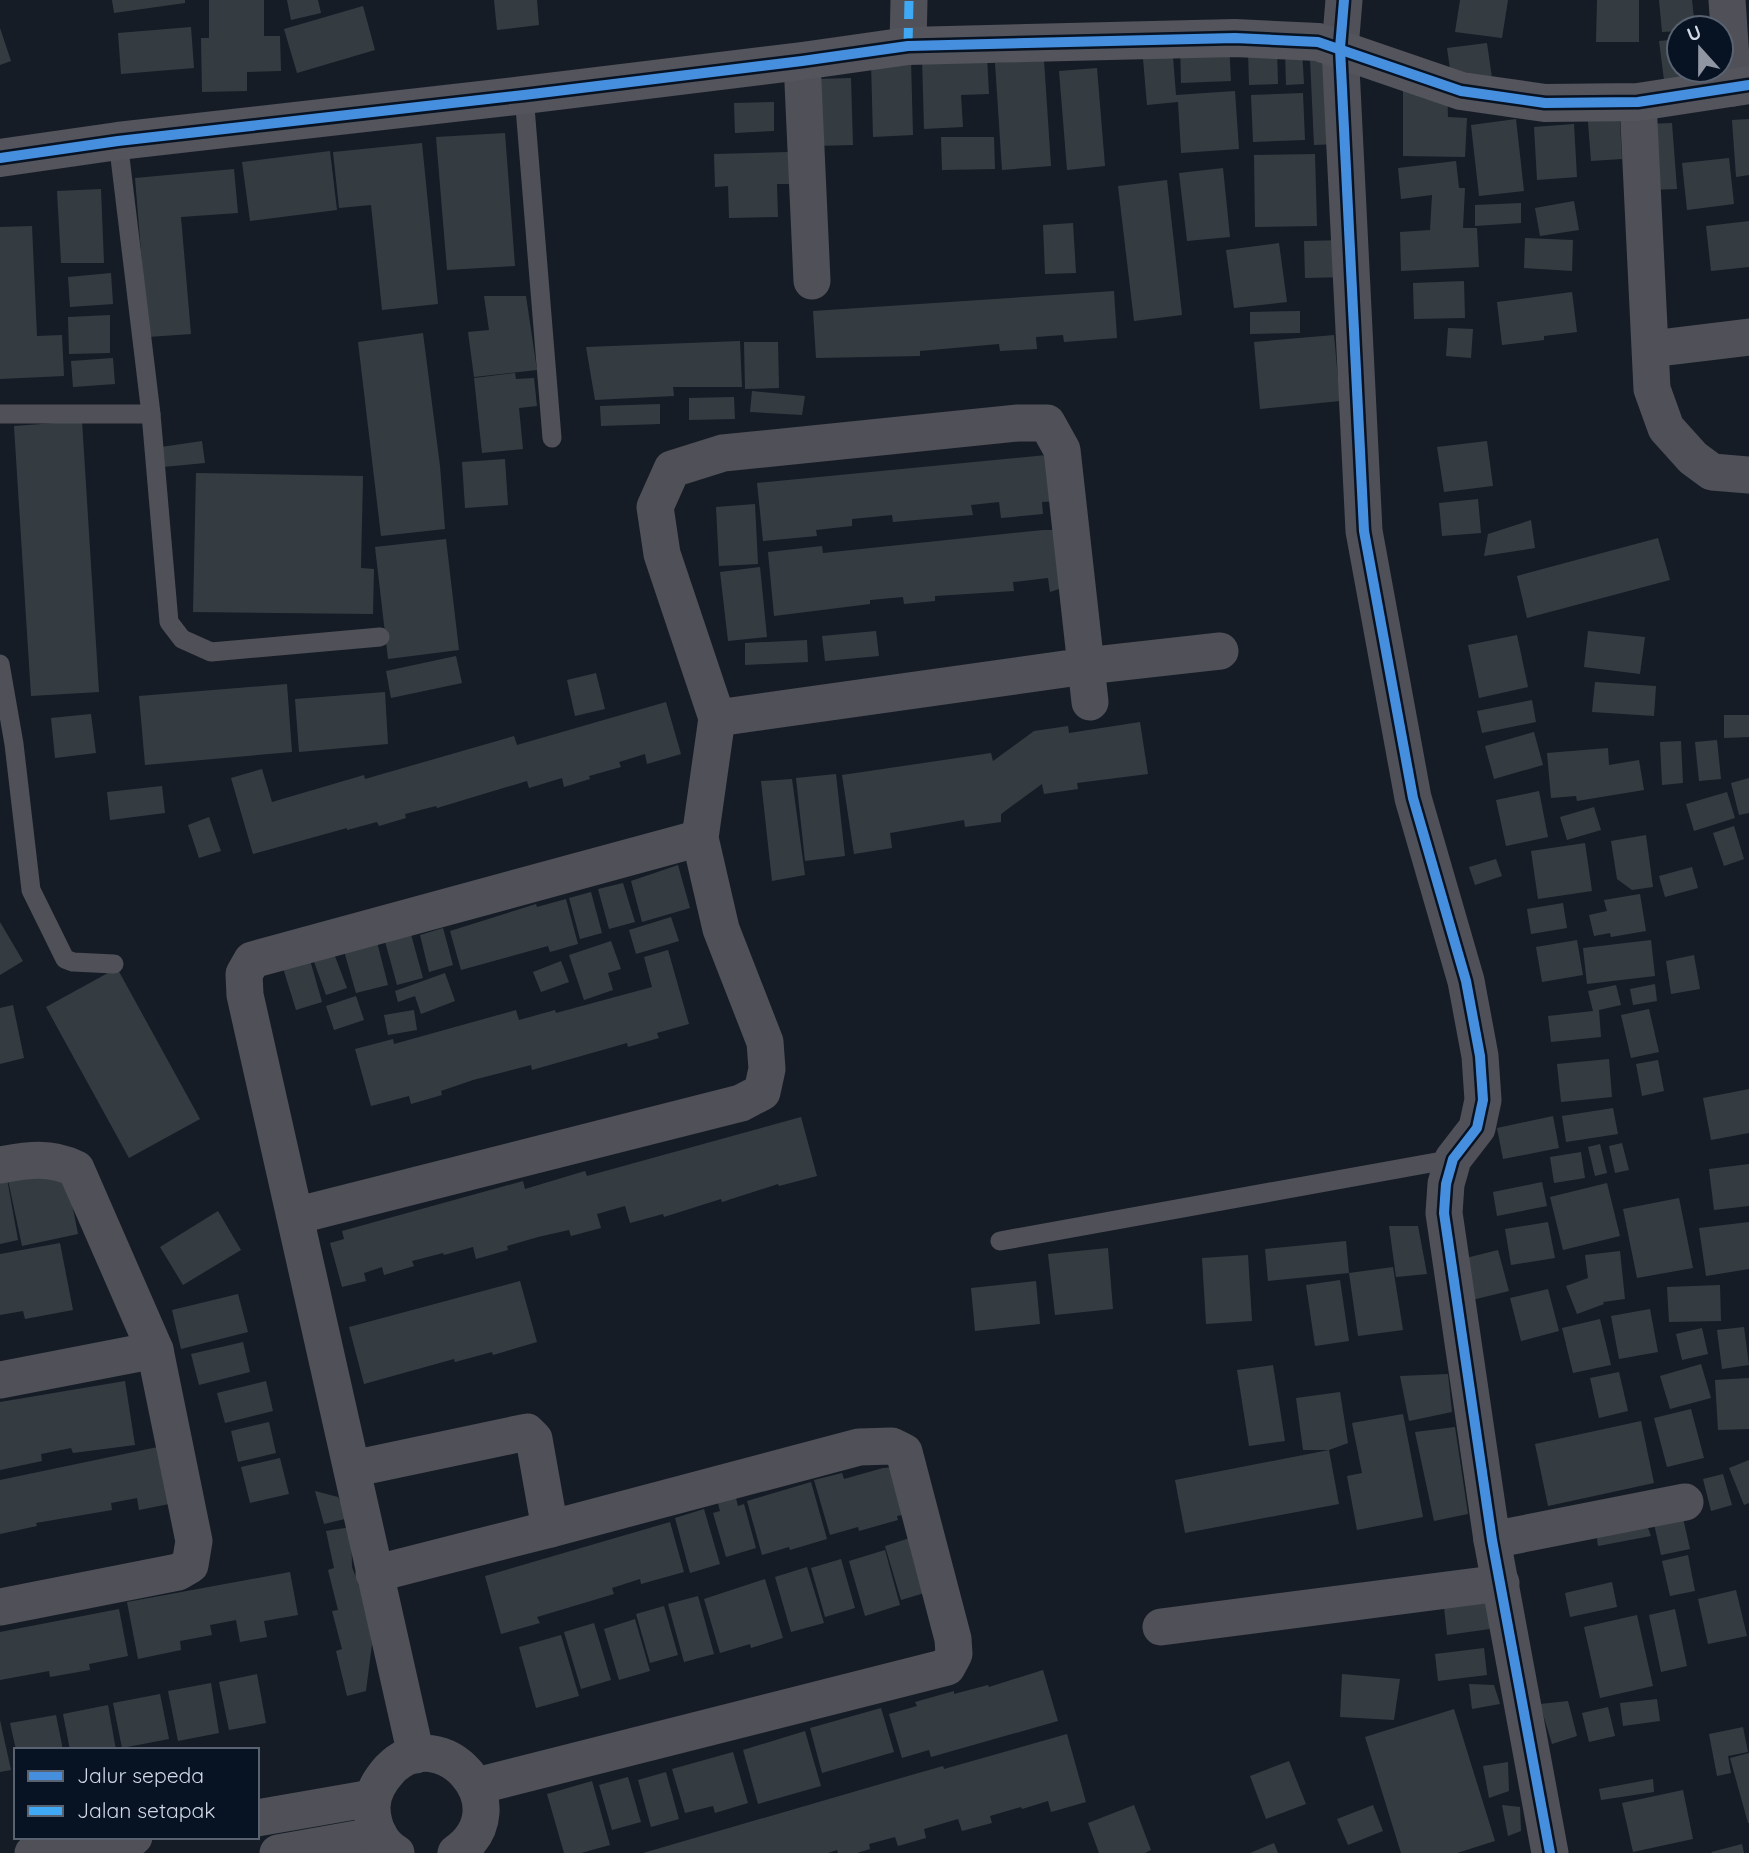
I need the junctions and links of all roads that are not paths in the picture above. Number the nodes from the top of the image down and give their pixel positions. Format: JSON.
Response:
{"nodes":[{"id":1,"x":909,"y":0,"type":"edge"},
{"id":2,"x":1344,"y":0,"type":"edge"},
{"id":3,"x":1727,"y":0,"type":"edge"},
{"id":4,"x":908,"y":46,"type":"junction"},
{"id":5,"x":1340,"y":48,"type":"junction"},
{"id":6,"x":802,"y":61,"type":"junction"},
{"id":7,"x":1741,"y":87,"type":"edge"},
{"id":8,"x":524,"y":95,"type":"junction"},
{"id":9,"x":1638,"y":102,"type":"junction"},
{"id":10,"x":118,"y":141,"type":"junction"},
{"id":11,"x":0,"y":158,"type":"edge"},
{"id":12,"x":812,"y":281,"type":"dead end"},
{"id":13,"x":1749,"y":337,"type":"edge"},
{"id":14,"x":1651,"y":349,"type":"junction"},
{"id":15,"x":0,"y":414,"type":"edge"},
{"id":16,"x":151,"y":414,"type":"junction"},
{"id":17,"x":552,"y":438,"type":"dead end"},
{"id":18,"x":1749,"y":475,"type":"edge"},
{"id":19,"x":380,"y":637,"type":"dead end"},
{"id":20,"x":1220,"y":651,"type":"dead end"},
{"id":21,"x":0,"y":664,"type":"edge"},
{"id":22,"x":1088,"y":684,"type":"junction"},
{"id":23,"x":717,"y":718,"type":"junction"},
{"id":24,"x":700,"y":838,"type":"junction"},
{"id":25,"x":114,"y":964,"type":"dead end"},
{"id":26,"x":1453,"y":1159,"type":"junction"},
{"id":27,"x":0,"y":1164,"type":"edge"},
{"id":28,"x":295,"y":1216,"type":"junction"},
{"id":29,"x":1000,"y":1241,"type":"dead end"},
{"id":30,"x":155,"y":1350,"type":"junction"},
{"id":31,"x":0,"y":1380,"type":"edge"},
{"id":32,"x":352,"y":1469,"type":"junction"},
{"id":33,"x":1685,"y":1502,"type":"dead end"},
{"id":34,"x":550,"y":1529,"type":"junction"},
{"id":35,"x":1492,"y":1540,"type":"junction"},
{"id":36,"x":374,"y":1574,"type":"junction"},
{"id":37,"x":1501,"y":1583,"type":"junction"},
{"id":38,"x":0,"y":1607,"type":"edge"},
{"id":39,"x":1161,"y":1627,"type":"dead end"},
{"id":40,"x":416,"y":1755,"type":"junction"},
{"id":41,"x":477,"y":1786,"type":"junction"},
{"id":42,"x":372,"y":1798,"type":"junction"},
{"id":43,"x":259,"y":1818,"type":"edge"},
{"id":44,"x":121,"y":1839,"type":"edge"},
{"id":45,"x":387,"y":1844,"type":"edge"},
{"id":46,"x":33,"y":1853,"type":"edge"},
{"id":47,"x":278,"y":1853,"type":"edge"},
{"id":48,"x":456,"y":1853,"type":"edge"},
{"id":49,"x":1550,"y":1853,"type":"edge"}],
"edges":[{"from":1,"to":4,"type":"street"},
{"from":2,"to":5,"type":"street"},
{"from":3,"to":7,"type":"street"},
{"from":4,"to":5,"type":"street"},
{"from":4,"to":6,"type":"street"},
{"from":5,"to":9,"type":"street"},
{"from":5,"to":26,"type":"street"},
{"from":6,"to":8,"type":"street"},
{"from":6,"to":12,"type":"street"},
{"from":7,"to":9,"type":"street"},
{"from":8,"to":10,"type":"street"},
{"from":8,"to":17,"type":"lane"},
{"from":9,"to":14,"type":"street"},
{"from":10,"to":11,"type":"street"},
{"from":10,"to":16,"type":"lane"},
{"from":13,"to":14,"type":"street"},
{"from":14,"to":18,"type":"street"},
{"from":15,"to":16,"type":"lane"},
{"from":16,"to":19,"type":"lane"},
{"from":20,"to":22,"type":"street"},
{"from":21,"to":25,"type":"lane"},
{"from":22,"to":23,"type":"street"},
{"from":22,"to":23,"type":"street"},
{"from":23,"to":24,"type":"street"},
{"from":24,"to":28,"type":"street"},
{"from":24,"to":28,"type":"street"},
{"from":26,"to":29,"type":"lane"},
{"from":26,"to":35,"type":"street"},
{"from":27,"to":30,"type":"street"},
{"from":28,"to":32,"type":"street"},
{"from":30,"to":31,"type":"street"},
{"from":30,"to":38,"type":"street"},
{"from":32,"to":34,"type":"street"},
{"from":32,"to":36,"type":"street"},
{"from":33,"to":35,"type":"street"},
{"from":34,"to":36,"type":"street"},
{"from":34,"to":41,"type":"street"},
{"from":35,"to":37,"type":"street"},
{"from":36,"to":40,"type":"street"},
{"from":37,"to":39,"type":"street"},
{"from":37,"to":49,"type":"street"},
{"from":40,"to":41,"type":"street"},
{"from":40,"to":42,"type":"street"},
{"from":41,"to":48,"type":"street"},
{"from":42,"to":43,"type":"street"},
{"from":42,"to":45,"type":"street"},
{"from":44,"to":46,"type":"street"},
{"from":45,"to":47,"type":"street"}]}
